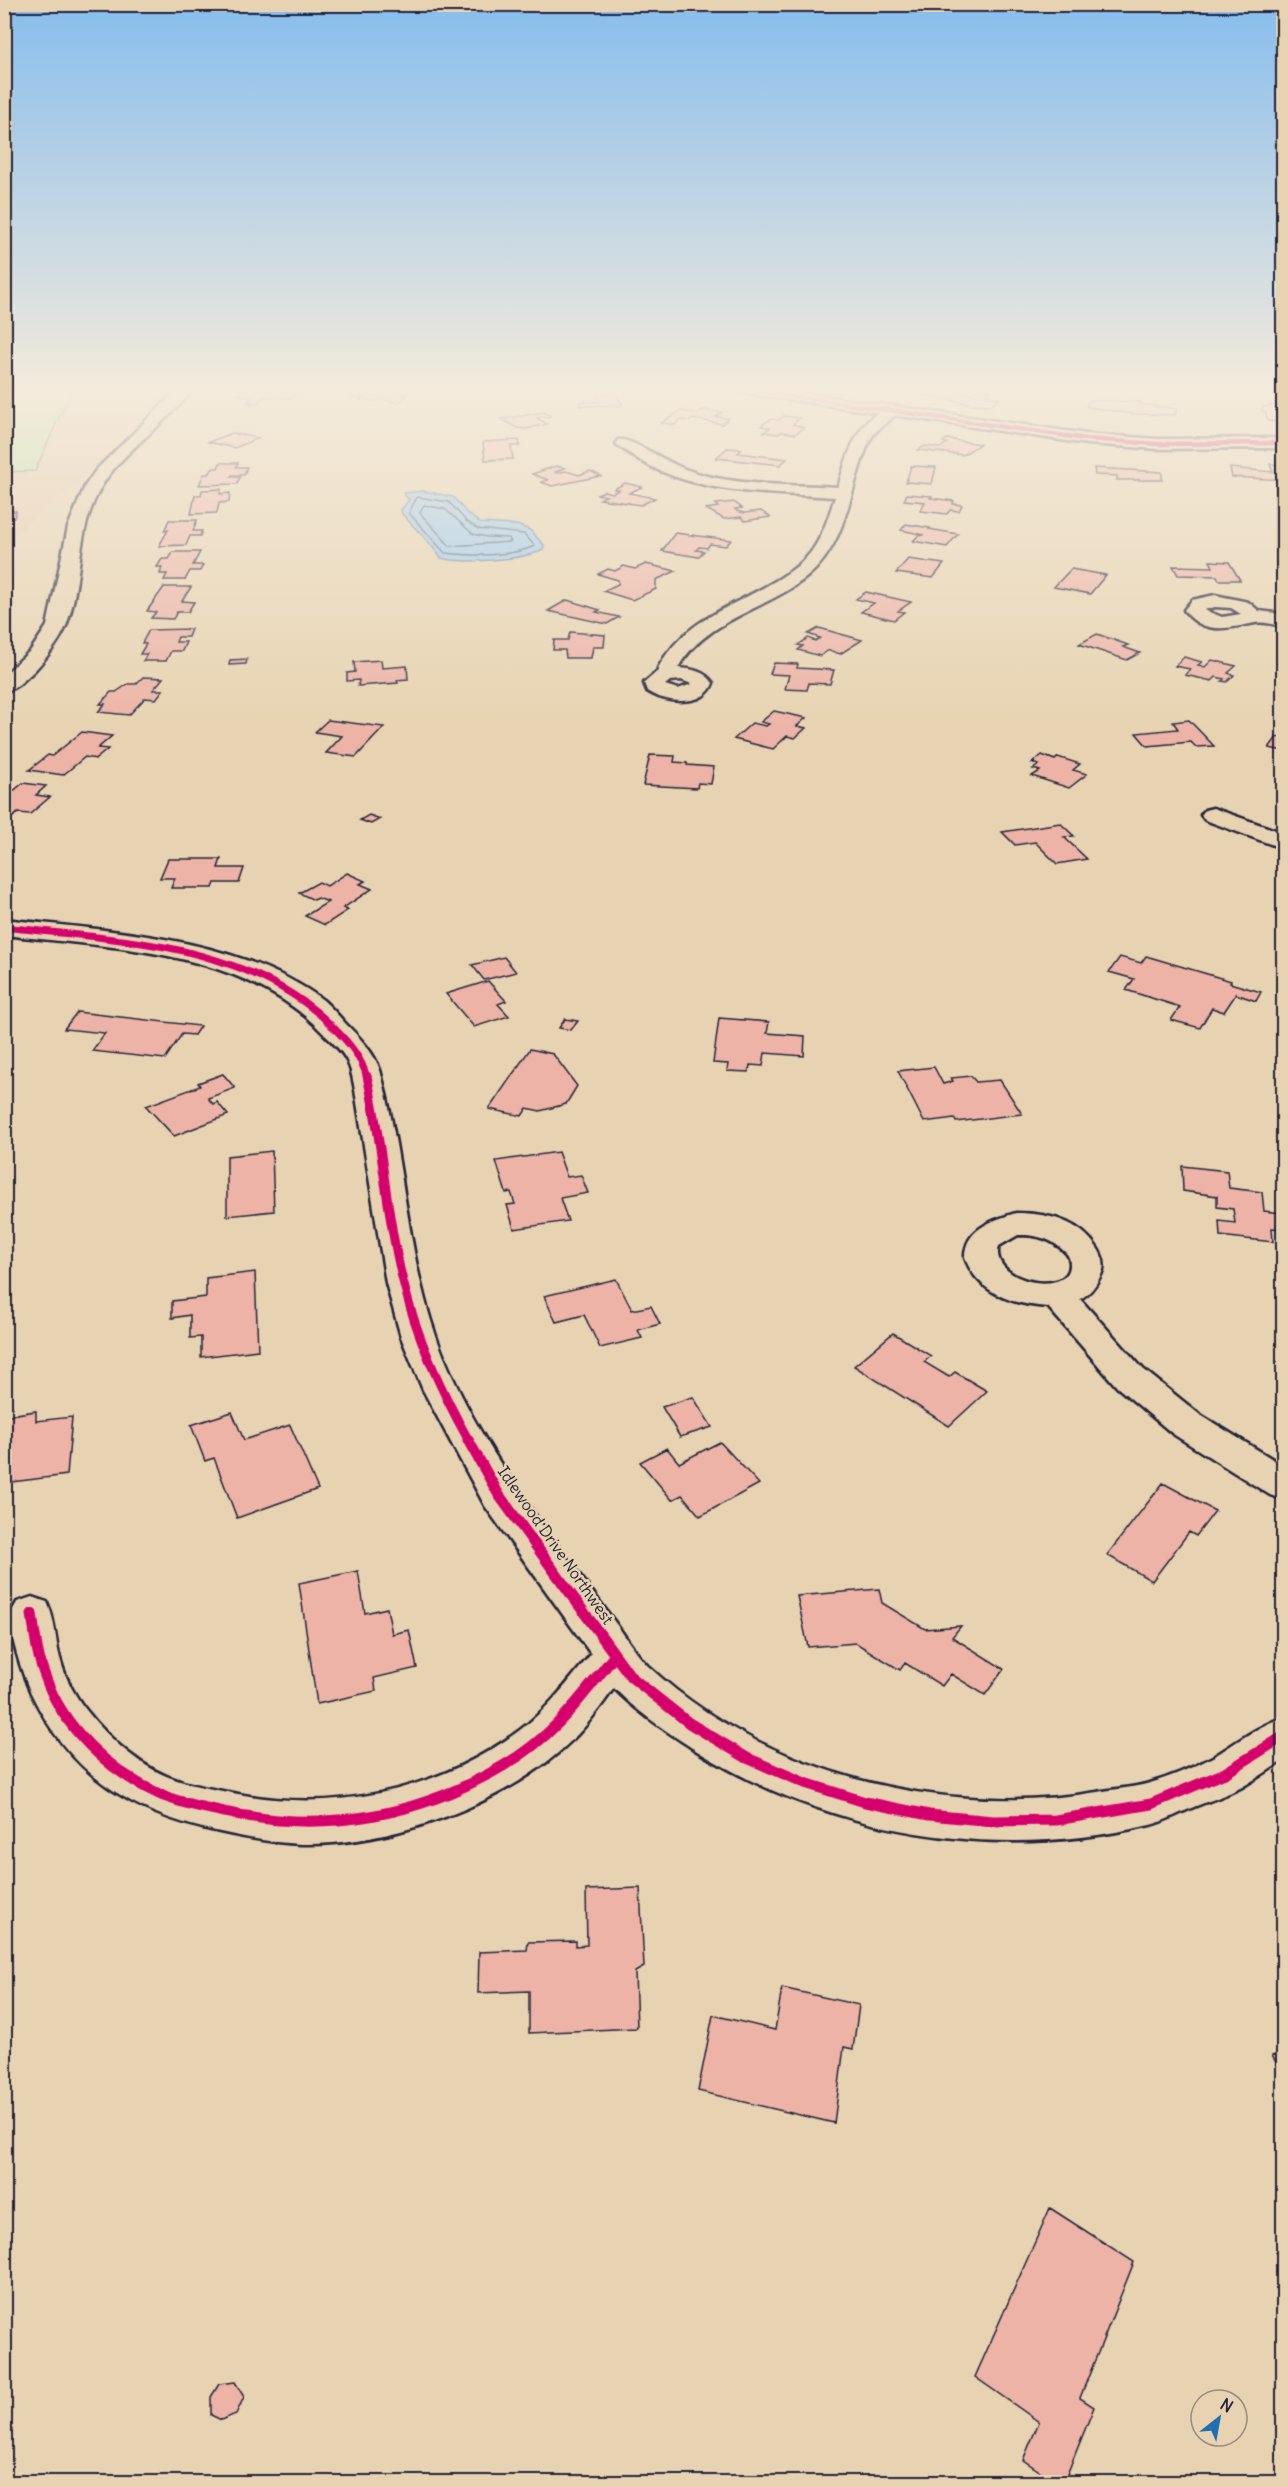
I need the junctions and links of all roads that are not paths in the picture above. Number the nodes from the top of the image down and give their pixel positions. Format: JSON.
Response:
{"nodes":[{"id":1,"x":83,"y":504,"type":"edge"},
{"id":2,"x":839,"y":504,"type":"edge"},
{"id":3,"x":1252,"y":616,"type":"dead end"},
{"id":4,"x":1284,"y":620,"type":"edge"},
{"id":5,"x":672,"y":674,"type":"dead end"},
{"id":6,"x":4,"y":686,"type":"edge"},
{"id":7,"x":1214,"y":815,"type":"dead end"},
{"id":8,"x":1284,"y":842,"type":"edge"},
{"id":9,"x":4,"y":927,"type":"edge"},
{"id":10,"x":1056,"y":1294,"type":"dead end"},
{"id":11,"x":1284,"y":1485,"type":"edge"},
{"id":12,"x":32,"y":1614,"type":"dead end"},
{"id":13,"x":615,"y":1655,"type":"junction"},
{"id":14,"x":1284,"y":1736,"type":"edge"}],
"edges":[{"from":1,"to":6,"type":"street"},
{"from":2,"to":5,"type":"street"},
{"from":3,"to":4,"type":"street"},
{"from":7,"to":8,"type":"street"},
{"from":9,"to":13,"type":"street","name":"Idlewood Drive Northwest"},
{"from":10,"to":11,"type":"street"},
{"from":12,"to":13,"type":"street"},
{"from":13,"to":14,"type":"street","name":"Idlewood Drive Northwest"}]}
